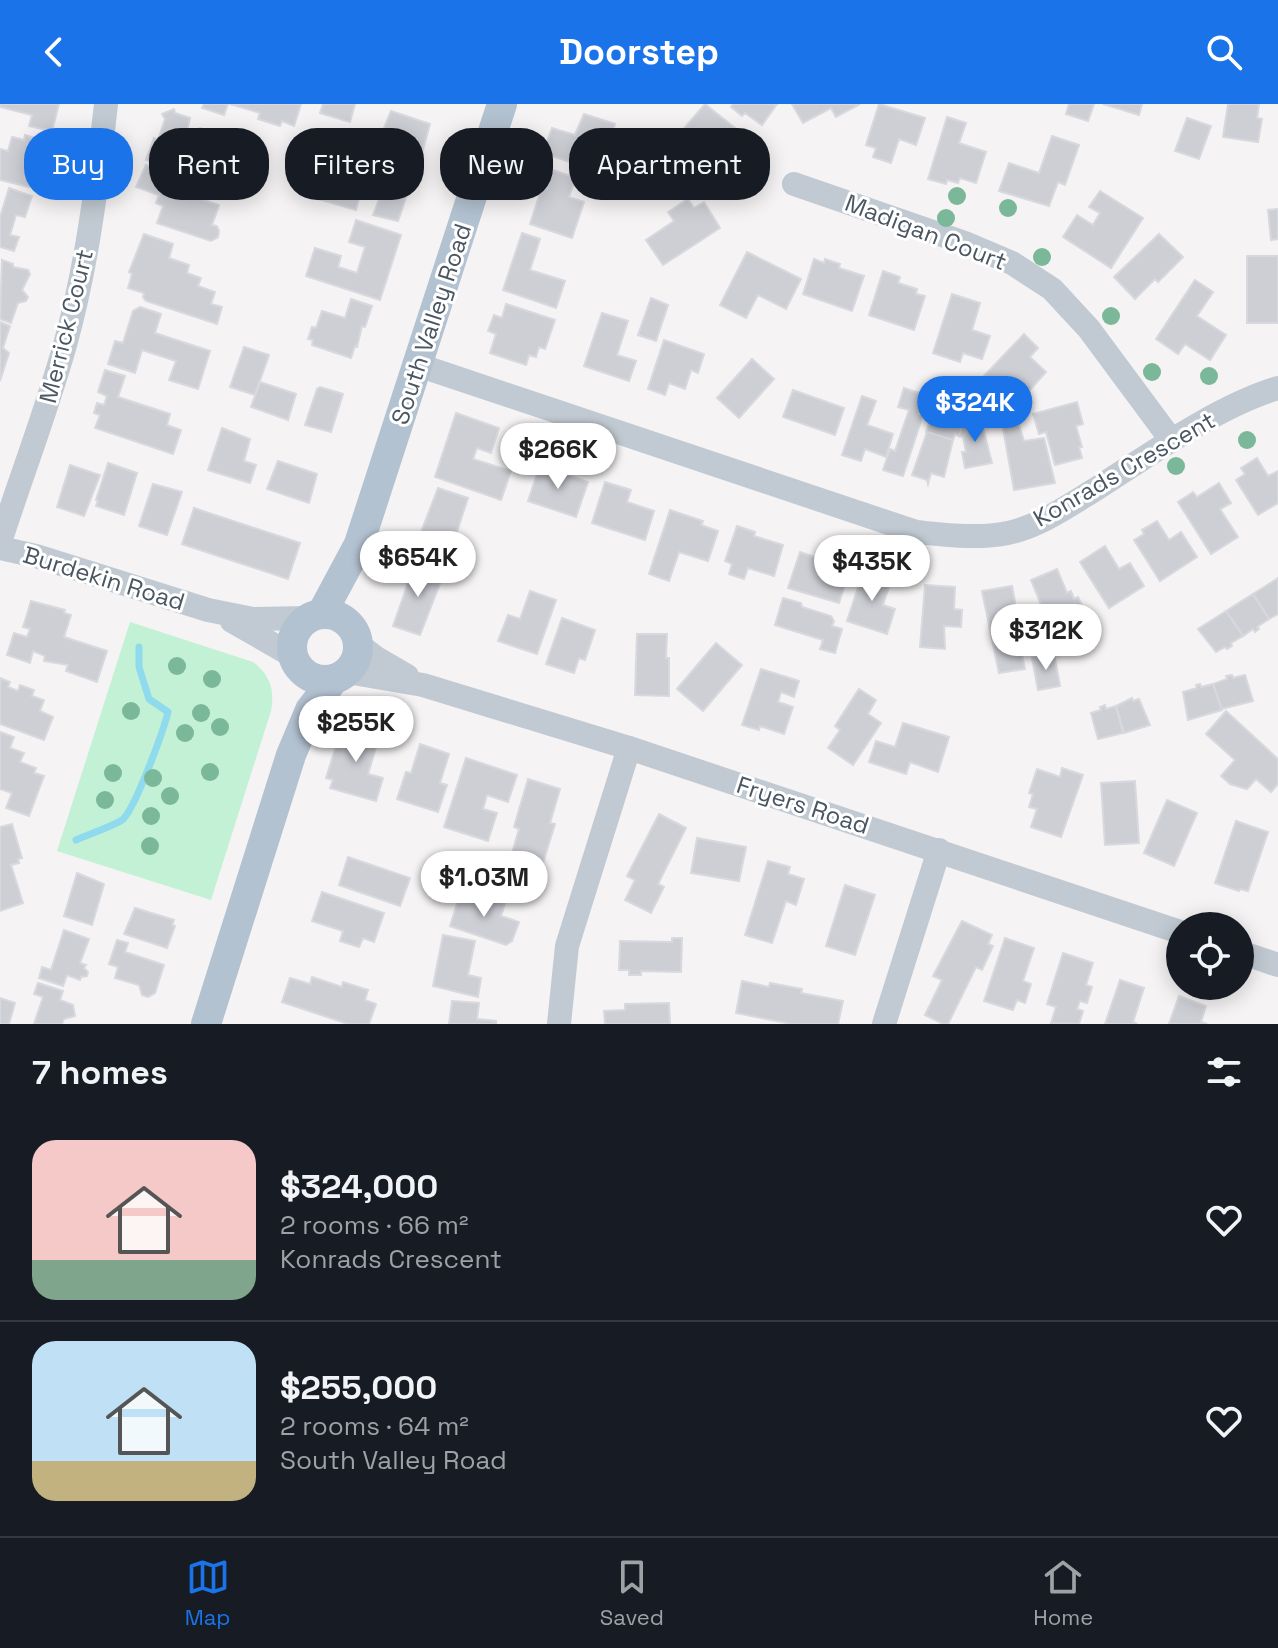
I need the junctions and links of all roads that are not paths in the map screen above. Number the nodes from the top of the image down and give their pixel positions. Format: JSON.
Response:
{"nodes":[{"id":1,"x":106,"y":104,"type":"edge"},
{"id":2,"x":502,"y":104,"type":"edge"},
{"id":3,"x":794,"y":184,"type":"dead end"},
{"id":4,"x":418,"y":365,"type":"junction"},
{"id":5,"x":1278,"y":388,"type":"edge"},
{"id":6,"x":1172,"y":441,"type":"junction"},
{"id":7,"x":359,"y":544,"type":"junction"},
{"id":8,"x":0,"y":545,"type":"edge"},
{"id":9,"x":208,"y":610,"type":"junction"},
{"id":10,"x":315,"y":616,"type":"junction"},
{"id":11,"x":354,"y":635,"type":"junction"},
{"id":12,"x":296,"y":662,"type":"junction"},
{"id":13,"x":340,"y":676,"type":"junction"},
{"id":14,"x":423,"y":685,"type":"junction"},
{"id":15,"x":629,"y":748,"type":"junction"},
{"id":16,"x":291,"y":755,"type":"junction"},
{"id":17,"x":939,"y":850,"type":"junction"},
{"id":18,"x":1166,"y":927,"type":"edge"},
{"id":19,"x":1254,"y":957,"type":"edge"},
{"id":20,"x":1278,"y":965,"type":"edge"},
{"id":21,"x":206,"y":1024,"type":"edge"},
{"id":22,"x":559,"y":1024,"type":"edge"},
{"id":23,"x":884,"y":1024,"type":"edge"}],
"edges":[{"from":1,"to":8,"type":"street","name":"Merrick Court"},
{"from":2,"to":4,"type":"main road","name":"South Valley Road"},
{"from":3,"to":6,"type":"street","name":"Madigan Court"},
{"from":4,"to":6,"type":"street","name":"Konrads Crescent"},
{"from":4,"to":7,"type":"main road","name":"South Valley Road"},
{"from":5,"to":6,"type":"street","name":"Konrads Crescent"},
{"from":7,"to":10,"type":"main road","name":"South Valley Road"},
{"from":7,"to":11,"type":"main road","name":"South Valley Road"},
{"from":8,"to":9,"type":"street","name":"Burdekin Road"},
{"from":9,"to":10,"type":"street","name":"Burdekin Road"},
{"from":9,"to":12,"type":"street","name":"Burdekin Road"},
{"from":10,"to":11,"type":"main road"},
{"from":10,"to":12,"type":"main road"},
{"from":11,"to":13,"type":"main road"},
{"from":11,"to":14,"type":"street","name":"Fryers Road"},
{"from":12,"to":13,"type":"main road"},
{"from":12,"to":16,"type":"main road"},
{"from":13,"to":14,"type":"street","name":"Fryers Road"},
{"from":13,"to":16,"type":"main road"},
{"from":14,"to":15,"type":"street","name":"Fryers Road"},
{"from":15,"to":17,"type":"street","name":"Fryers Road"},
{"from":15,"to":22,"type":"street"},
{"from":16,"to":21,"type":"main road"},
{"from":17,"to":18,"type":"street","name":"Fryers Road"},
{"from":17,"to":23,"type":"street"},
{"from":19,"to":20,"type":"street"}]}
